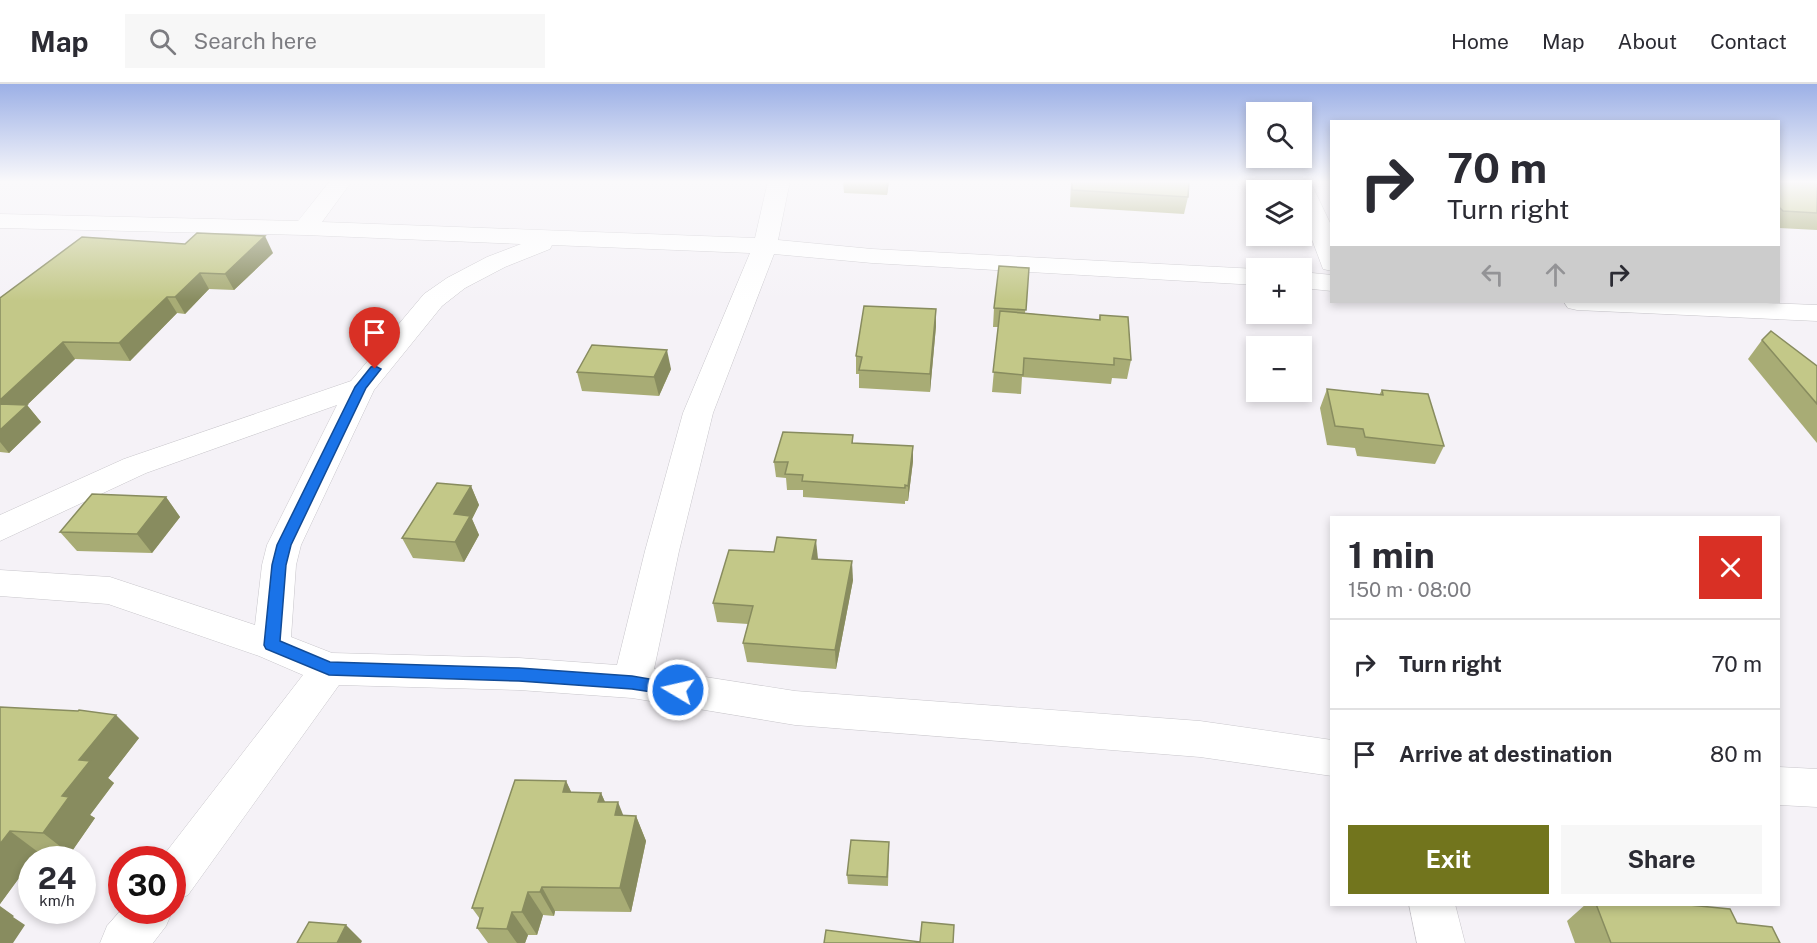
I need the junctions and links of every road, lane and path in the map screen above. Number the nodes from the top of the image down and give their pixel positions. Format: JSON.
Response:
{"nodes":[{"id":1,"x":4,"y":221,"type":"edge"},
{"id":2,"x":310,"y":221,"type":"edge"},
{"id":3,"x":770,"y":221,"type":"edge"},
{"id":4,"x":1317,"y":221,"type":"edge"},
{"id":5,"x":305,"y":228,"type":"junction"},
{"id":6,"x":553,"y":239,"type":"junction"},
{"id":7,"x":765,"y":246,"type":"junction"},
{"id":8,"x":1330,"y":256,"type":"edge"},
{"id":9,"x":1246,"y":276,"type":"edge"},
{"id":10,"x":1312,"y":281,"type":"edge"},
{"id":11,"x":1330,"y":283,"type":"edge"},
{"id":12,"x":1599,"y":303,"type":"edge"},
{"id":13,"x":1817,"y":313,"type":"edge"},
{"id":14,"x":361,"y":387,"type":"junction"},
{"id":15,"x":0,"y":529,"type":"edge"},
{"id":16,"x":0,"y":583,"type":"edge"},
{"id":17,"x":272,"y":645,"type":"junction"},
{"id":18,"x":329,"y":669,"type":"junction"},
{"id":19,"x":632,"y":682,"type":"junction"},
{"id":20,"x":1330,"y":758,"type":"edge"},
{"id":21,"x":1780,"y":786,"type":"edge"},
{"id":22,"x":1817,"y":788,"type":"edge"},
{"id":23,"x":186,"y":861,"type":"edge"},
{"id":24,"x":1432,"y":906,"type":"edge"},
{"id":25,"x":139,"y":924,"type":"edge"},
{"id":26,"x":124,"y":943,"type":"edge"},
{"id":27,"x":1441,"y":943,"type":"edge"}],
"edges":[{"from":1,"to":5,"type":"street"},
{"from":2,"to":5,"type":"street"},
{"from":3,"to":7,"type":"street"},
{"from":4,"to":8,"type":"street"},
{"from":5,"to":6,"type":"street"},
{"from":6,"to":7,"type":"street"},
{"from":6,"to":14,"type":"street"},
{"from":7,"to":9,"type":"street"},
{"from":7,"to":19,"type":"street"},
{"from":10,"to":11,"type":"street"},
{"from":12,"to":13,"type":"street"},
{"from":14,"to":15,"type":"street"},
{"from":14,"to":17,"type":"street"},
{"from":16,"to":17,"type":"street"},
{"from":17,"to":18,"type":"street"},
{"from":18,"to":19,"type":"street"},
{"from":18,"to":23,"type":"street"},
{"from":19,"to":20,"type":"street"},
{"from":21,"to":22,"type":"street"},
{"from":24,"to":27,"type":"street"},
{"from":25,"to":26,"type":"street"}]}
